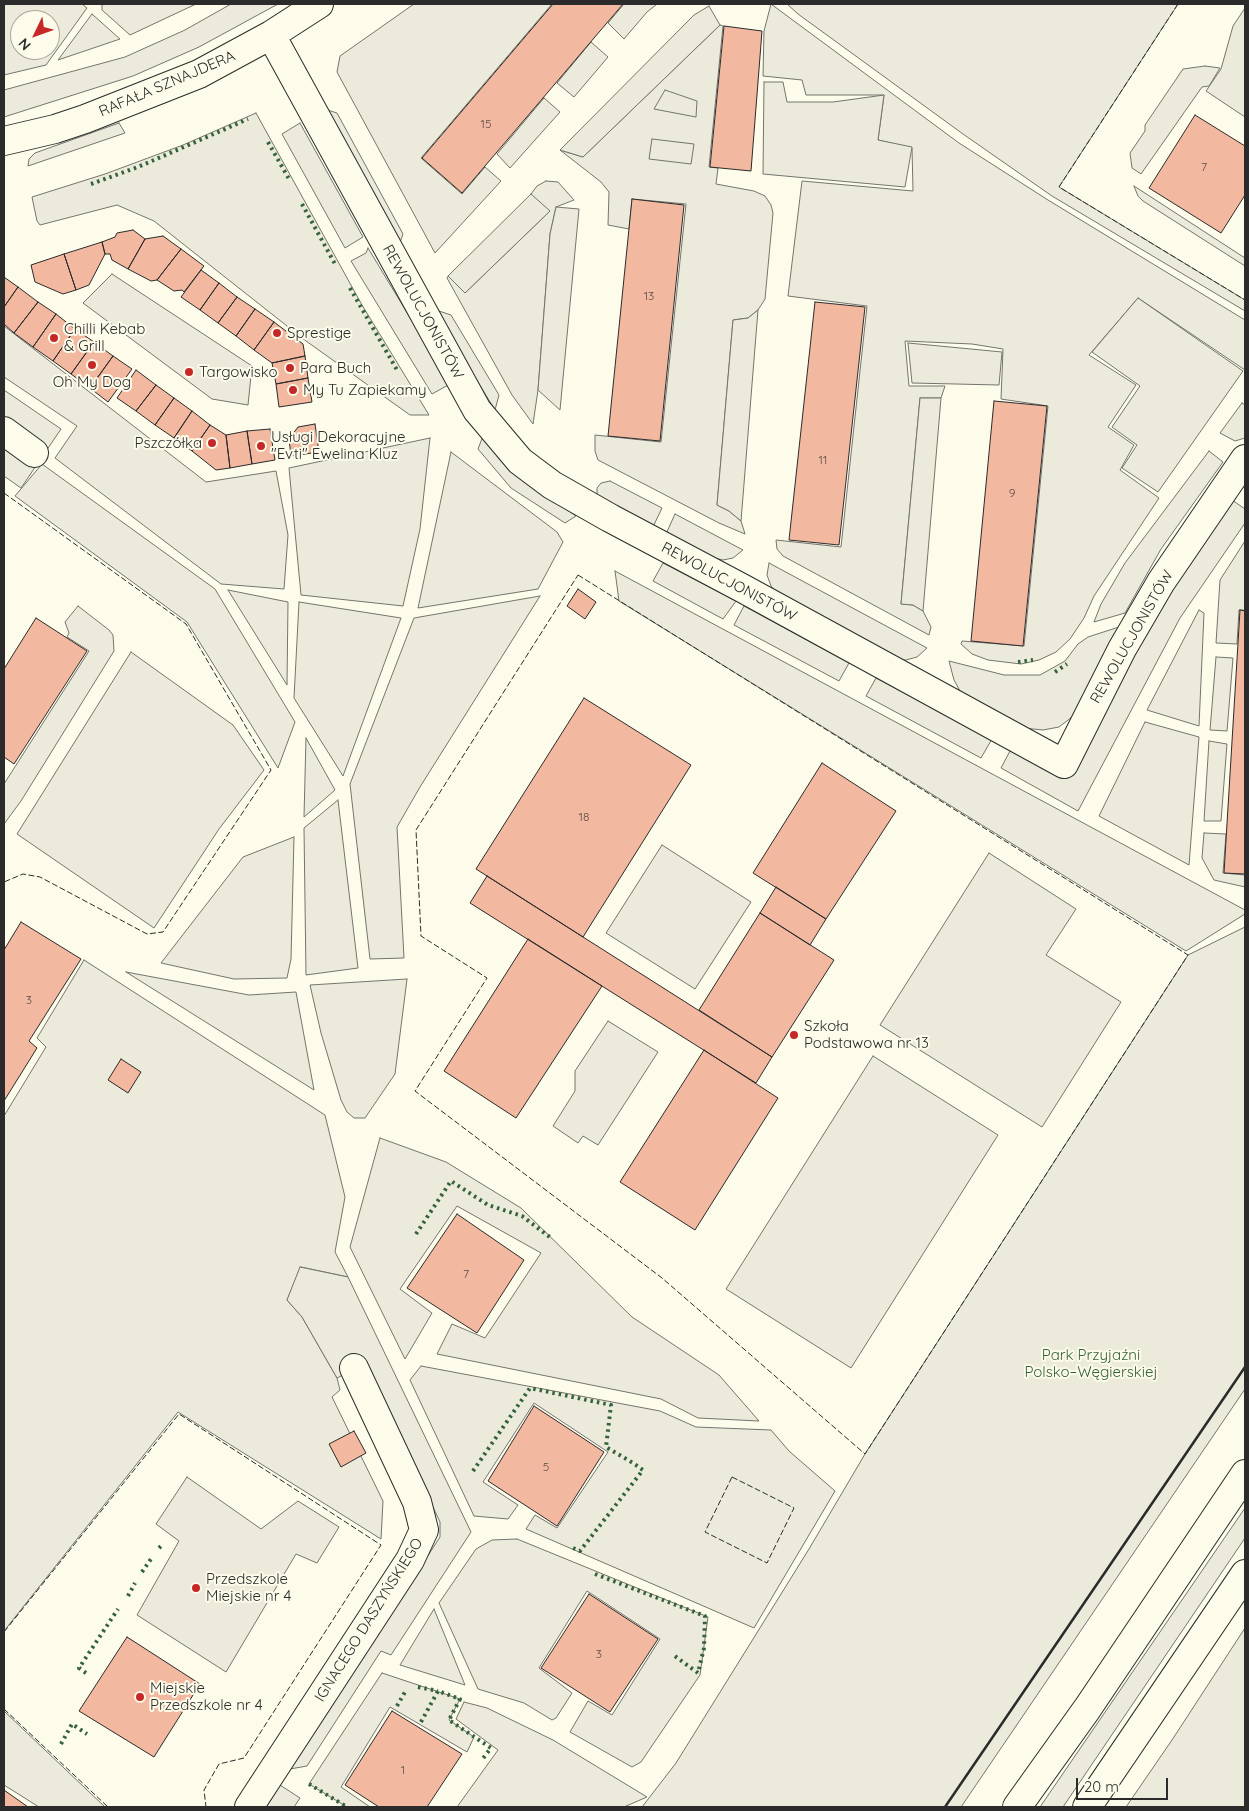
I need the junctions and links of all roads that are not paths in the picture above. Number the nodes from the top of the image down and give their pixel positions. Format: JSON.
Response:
{"nodes":[{"id":1,"x":319,"y":4,"type":"edge"},
{"id":2,"x":271,"y":35,"type":"junction"},
{"id":3,"x":4,"y":141,"type":"edge"},
{"id":4,"x":4,"y":431,"type":"edge"},
{"id":5,"x":34,"y":453,"type":"dead end"},
{"id":6,"x":1245,"y":459,"type":"edge"},
{"id":7,"x":354,"y":1368,"type":"dead end"},
{"id":8,"x":1245,"y":1474,"type":"edge"},
{"id":9,"x":1245,"y":1574,"type":"edge"},
{"id":10,"x":249,"y":1807,"type":"edge"},
{"id":11,"x":1017,"y":1807,"type":"edge"},
{"id":12,"x":1087,"y":1807,"type":"edge"}],
"edges":[{"from":1,"to":2,"type":"street","name":"RAFAŁA SZNAJDERA"},
{"from":2,"to":3,"type":"street","name":"RAFAŁA SZNAJDERA"},
{"from":2,"to":6,"type":"street","name":"REWOLUCJONISTÓW"},
{"from":4,"to":5,"type":"street"},
{"from":7,"to":10,"type":"street","name":"IGNACEGO DASZYŃSKIEGO"},
{"from":8,"to":11,"type":"street"},
{"from":9,"to":12,"type":"street"}]}
